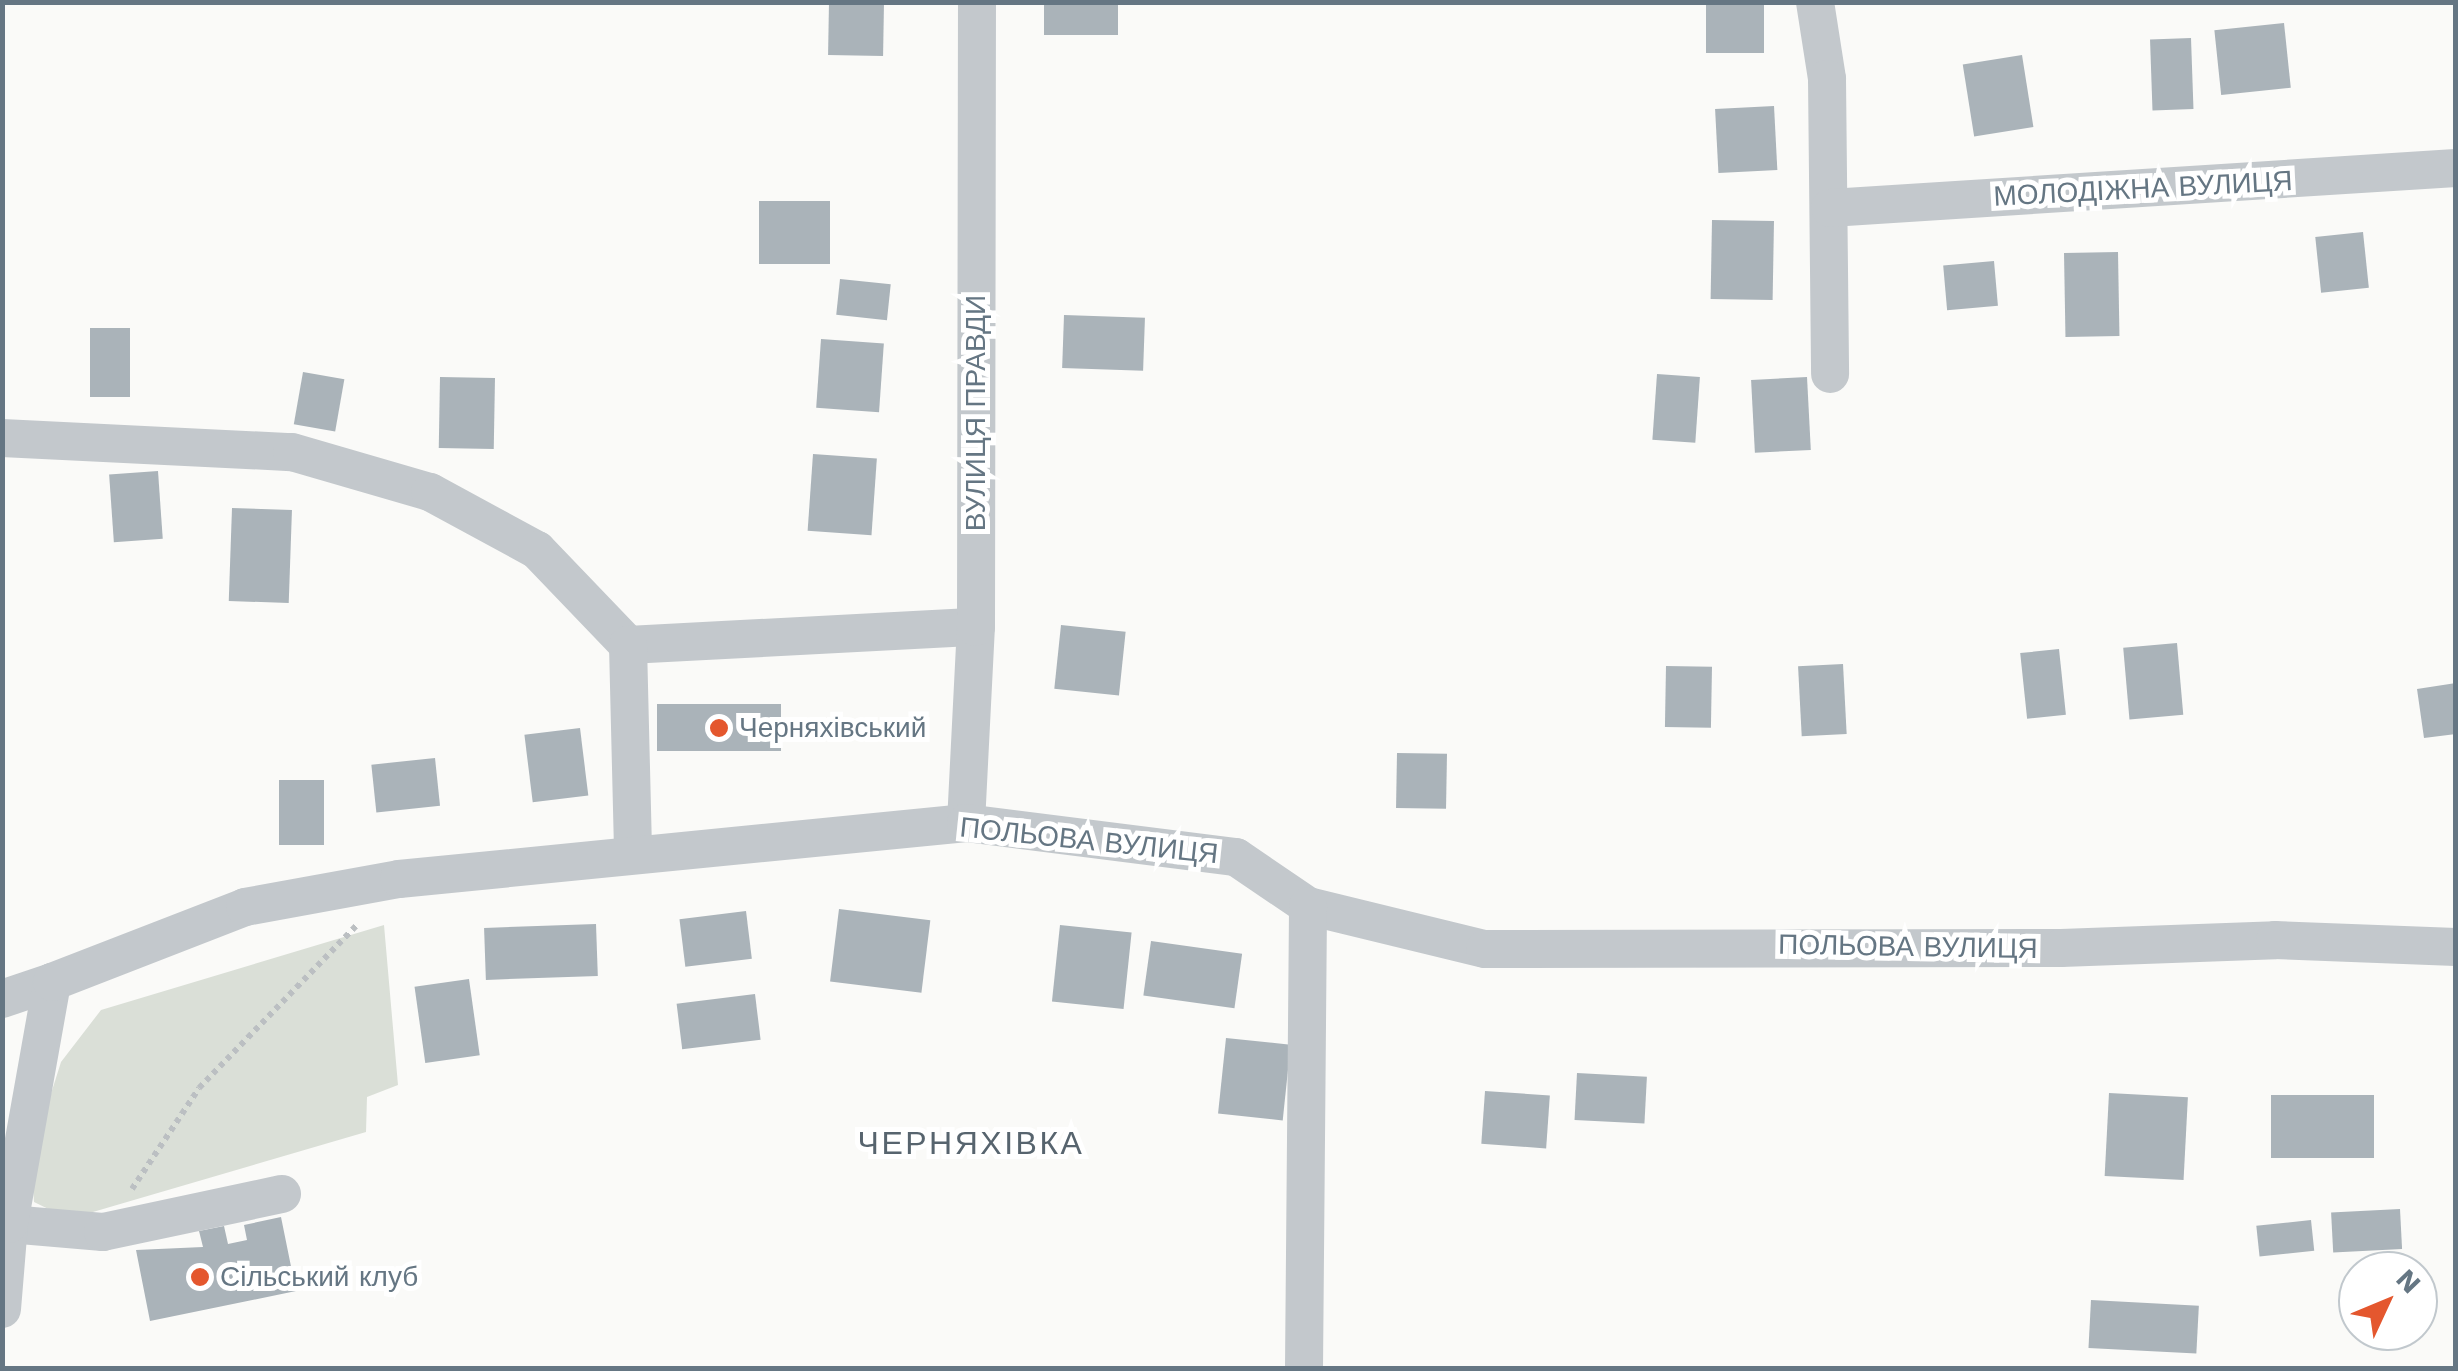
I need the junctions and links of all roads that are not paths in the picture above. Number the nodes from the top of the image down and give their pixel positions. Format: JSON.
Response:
{"nodes":[{"id":1,"x":976,"y":2,"type":"edge"},
{"id":2,"x":1815,"y":2,"type":"edge"},
{"id":3,"x":2456,"y":168,"type":"edge"},
{"id":4,"x":1830,"y":208,"type":"junction"},
{"id":5,"x":1830,"y":374,"type":"dead end"},
{"id":6,"x":2,"y":438,"type":"edge"},
{"id":7,"x":976,"y":627,"type":"junction"},
{"id":8,"x":628,"y":645,"type":"junction"},
{"id":9,"x":966,"y":823,"type":"junction"},
{"id":10,"x":633,"y":852,"type":"junction"},
{"id":11,"x":1308,"y":906,"type":"junction"},
{"id":12,"x":2456,"y":947,"type":"edge"},
{"id":13,"x":52,"y":982,"type":"junction"},
{"id":14,"x":2,"y":999,"type":"edge"},
{"id":15,"x":282,"y":1194,"type":"dead end"},
{"id":16,"x":9,"y":1224,"type":"junction"},
{"id":17,"x":2,"y":1309,"type":"edge"},
{"id":18,"x":1304,"y":1368,"type":"edge"}],
"edges":[{"from":1,"to":7,"type":"street","name":"ВУЛИЦЯ ПРАВДИ"},
{"from":2,"to":4,"type":"street"},
{"from":3,"to":4,"type":"street","name":"МОЛОДІЖНА ВУЛИЦЯ"},
{"from":4,"to":5,"type":"street"},
{"from":6,"to":8,"type":"street"},
{"from":7,"to":8,"type":"street"},
{"from":7,"to":9,"type":"street","name":"ВУЛИЦЯ ПРАВДИ"},
{"from":8,"to":10,"type":"street"},
{"from":9,"to":10,"type":"street","name":"ПОЛЬОВА ВУЛИЦЯ"},
{"from":9,"to":11,"type":"street","name":"ПОЛЬОВА ВУЛИЦЯ"},
{"from":10,"to":13,"type":"street","name":"ПОЛЬОВА ВУЛИЦЯ"},
{"from":11,"to":12,"type":"street","name":"ПОЛЬОВА ВУЛИЦЯ"},
{"from":11,"to":18,"type":"street"},
{"from":13,"to":14,"type":"street","name":"ПОЛЬОВА ВУЛИЦЯ"},
{"from":13,"to":16,"type":"street"},
{"from":15,"to":16,"type":"street"},
{"from":16,"to":17,"type":"street"}]}
